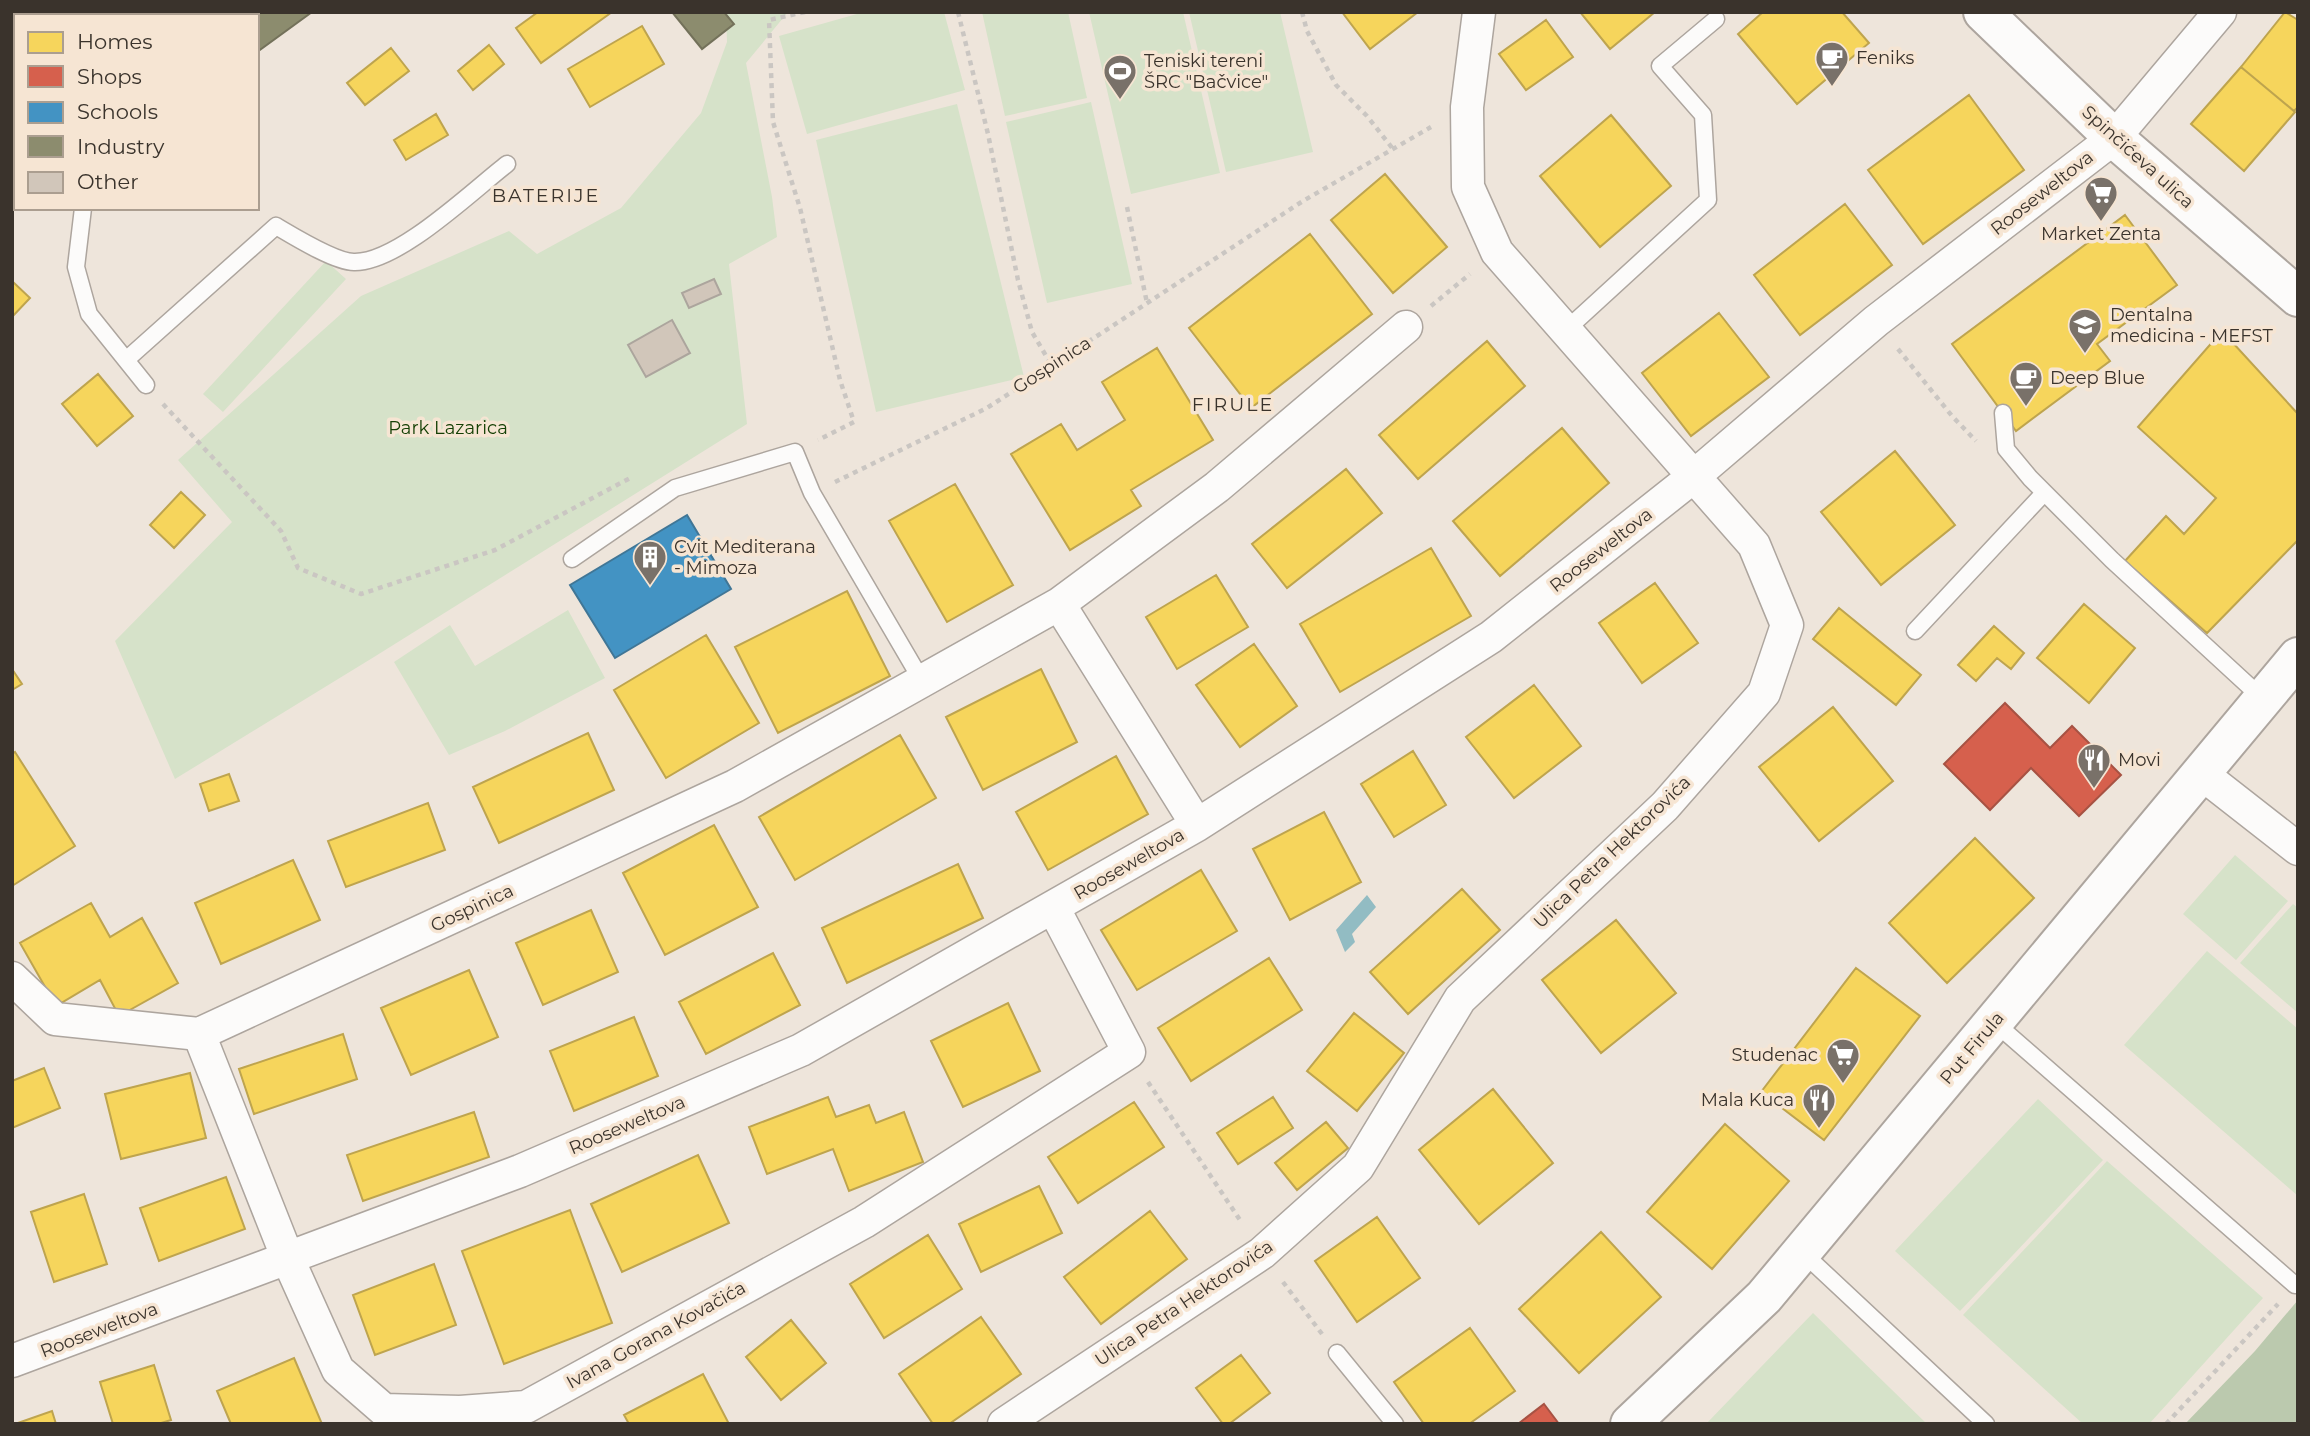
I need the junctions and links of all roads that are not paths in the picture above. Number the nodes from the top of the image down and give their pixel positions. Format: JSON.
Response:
{"nodes":[{"id":1,"x":1479,"y":12,"type":"edge"},
{"id":2,"x":1983,"y":12,"type":"edge"},
{"id":3,"x":2220,"y":12,"type":"edge"},
{"id":4,"x":1716,"y":19,"type":"dead end"},
{"id":5,"x":2114,"y":138,"type":"junction"},
{"id":6,"x":507,"y":164,"type":"dead end"},
{"id":7,"x":83,"y":210,"type":"edge"},
{"id":8,"x":2298,"y":297,"type":"edge"},
{"id":9,"x":1406,"y":327,"type":"road end"},
{"id":10,"x":1566,"y":330,"type":"junction"},
{"id":11,"x":126,"y":360,"type":"junction"},
{"id":12,"x":146,"y":385,"type":"road end"},
{"id":13,"x":2003,"y":413,"type":"dead end"},
{"id":14,"x":1693,"y":477,"type":"junction"},
{"id":15,"x":2044,"y":493,"type":"junction"},
{"id":16,"x":572,"y":559,"type":"dead end"},
{"id":17,"x":1059,"y":604,"type":"junction"},
{"id":18,"x":1915,"y":631,"type":"dead end"},
{"id":19,"x":2298,"y":657,"type":"edge"},
{"id":20,"x":922,"y":681,"type":"junction"},
{"id":21,"x":2262,"y":698,"type":"junction"},
{"id":22,"x":2202,"y":774,"type":"junction"},
{"id":23,"x":1197,"y":825,"type":"junction"},
{"id":24,"x":2298,"y":849,"type":"edge"},
{"id":25,"x":1053,"y":907,"type":"junction"},
{"id":26,"x":12,"y":978,"type":"edge"},
{"id":27,"x":1994,"y":1022,"type":"junction"},
{"id":28,"x":199,"y":1034,"type":"junction"},
{"id":29,"x":1802,"y":1252,"type":"junction"},
{"id":30,"x":288,"y":1259,"type":"junction"},
{"id":31,"x":2295,"y":1285,"type":"road end"},
{"id":32,"x":1337,"y":1353,"type":"dead end"},
{"id":33,"x":12,"y":1361,"type":"edge"},
{"id":34,"x":1004,"y":1424,"type":"edge"},
{"id":35,"x":1395,"y":1424,"type":"edge"},
{"id":36,"x":1630,"y":1424,"type":"edge"},
{"id":37,"x":1986,"y":1424,"type":"edge"}],
"edges":[{"from":1,"to":10,"type":"street","name":"Ulica Petra Hektorovića"},
{"from":2,"to":5,"type":"street","name":"Spinčićeva ulica"},
{"from":3,"to":5,"type":"street","name":"Rooseweltova"},
{"from":4,"to":10,"type":"lane"},
{"from":5,"to":8,"type":"street","name":"Spinčićeva ulica"},
{"from":5,"to":14,"type":"street","name":"Rooseweltova"},
{"from":6,"to":11,"type":"lane"},
{"from":7,"to":11,"type":"lane"},
{"from":9,"to":17,"type":"street","name":"Gospinica"},
{"from":10,"to":14,"type":"street","name":"Ulica Petra Hektorovića"},
{"from":11,"to":12,"type":"lane"},
{"from":13,"to":15,"type":"lane"},
{"from":14,"to":23,"type":"street","name":"Rooseweltova"},
{"from":14,"to":34,"type":"street","name":"Ulica Petra Hektorovića"},
{"from":15,"to":18,"type":"lane"},
{"from":15,"to":21,"type":"lane"},
{"from":16,"to":20,"type":"lane"},
{"from":17,"to":20,"type":"street","name":"Gospinica"},
{"from":17,"to":23,"type":"street"},
{"from":19,"to":21,"type":"street","name":"Put Firula"},
{"from":20,"to":28,"type":"street","name":"Gospinica"},
{"from":21,"to":22,"type":"street","name":"Put Firula"},
{"from":22,"to":24,"type":"street"},
{"from":22,"to":27,"type":"street","name":"Put Firula"},
{"from":23,"to":25,"type":"street","name":"Rooseweltova"},
{"from":25,"to":30,"type":"street","name":"Rooseweltova"},
{"from":25,"to":30,"type":"street","name":"Ivana Gorana Kovačića"},
{"from":26,"to":28,"type":"street"},
{"from":27,"to":29,"type":"street","name":"Put Firula"},
{"from":27,"to":31,"type":"lane"},
{"from":28,"to":30,"type":"street","name":"Ivana Gorana Kovačića"},
{"from":29,"to":36,"type":"street","name":"Put Firula"},
{"from":29,"to":37,"type":"lane"},
{"from":30,"to":33,"type":"street","name":"Rooseweltova"},
{"from":32,"to":35,"type":"lane"}]}
